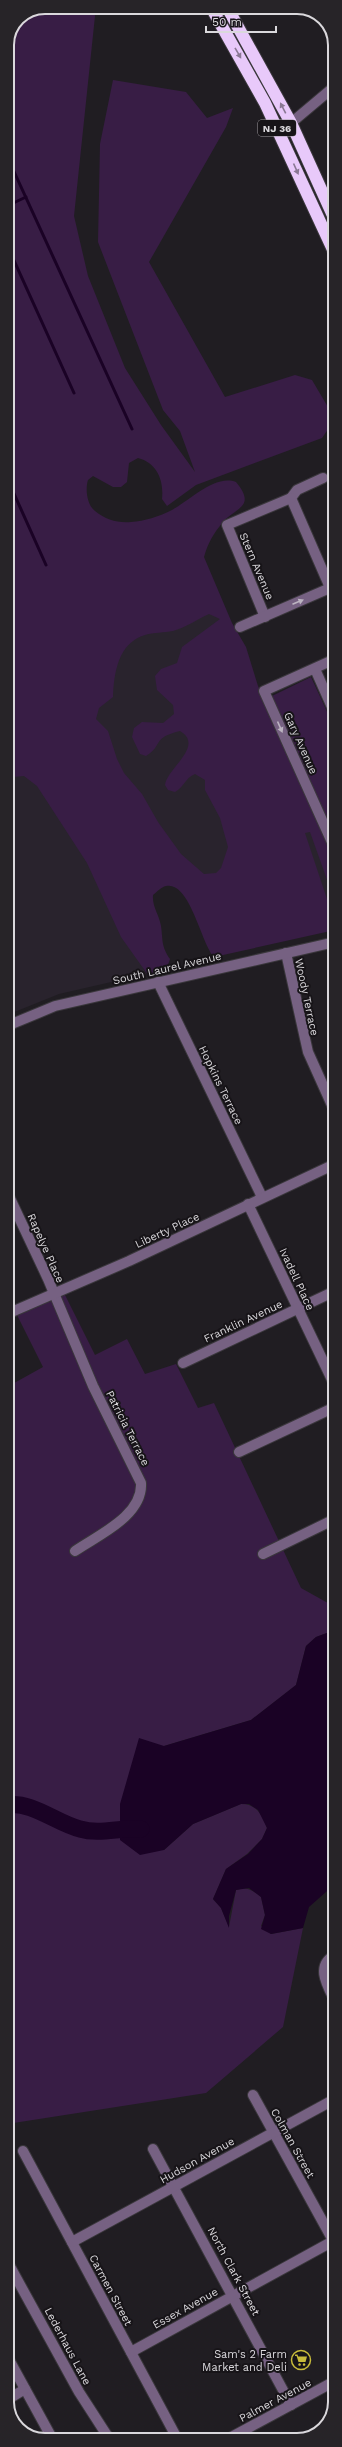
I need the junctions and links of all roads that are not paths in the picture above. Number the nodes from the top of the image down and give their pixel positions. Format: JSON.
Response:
{"nodes":[{"id":1,"x":215,"y":14,"type":"edge"},
{"id":2,"x":231,"y":14,"type":"edge"},
{"id":3,"x":328,"y":92,"type":"edge"},
{"id":4,"x":291,"y":123,"type":"junction"},
{"id":5,"x":328,"y":204,"type":"edge"},
{"id":6,"x":328,"y":239,"type":"edge"},
{"id":7,"x":324,"y":478,"type":"dead end"},
{"id":8,"x":291,"y":498,"type":"junction"},
{"id":9,"x":328,"y":583,"type":"edge"},
{"id":10,"x":328,"y":589,"type":"edge"},
{"id":11,"x":265,"y":617,"type":"junction"},
{"id":12,"x":240,"y":627,"type":"dead end"},
{"id":13,"x":328,"y":663,"type":"edge"},
{"id":14,"x":314,"y":669,"type":"junction"},
{"id":15,"x":328,"y":699,"type":"edge"},
{"id":16,"x":328,"y":833,"type":"edge"},
{"id":17,"x":328,"y":944,"type":"edge"},
{"id":18,"x":286,"y":953,"type":"junction"},
{"id":19,"x":158,"y":982,"type":"junction"},
{"id":20,"x":14,"y":1023,"type":"edge"},
{"id":21,"x":328,"y":1096,"type":"edge"},
{"id":22,"x":328,"y":1167,"type":"edge"},
{"id":23,"x":262,"y":1197,"type":"junction"},
{"id":24,"x":248,"y":1204,"type":"junction"},
{"id":25,"x":14,"y":1207,"type":"edge"},
{"id":26,"x":53,"y":1293,"type":"junction"},
{"id":27,"x":328,"y":1294,"type":"edge"},
{"id":28,"x":298,"y":1309,"type":"junction"},
{"id":29,"x":14,"y":1311,"type":"edge"},
{"id":30,"x":183,"y":1363,"type":"dead end"},
{"id":31,"x":328,"y":1371,"type":"edge"},
{"id":32,"x":328,"y":1409,"type":"edge"},
{"id":33,"x":239,"y":1452,"type":"dead end"},
{"id":34,"x":328,"y":1522,"type":"edge"},
{"id":35,"x":75,"y":1551,"type":"dead end"},
{"id":36,"x":263,"y":1554,"type":"dead end"},
{"id":37,"x":328,"y":1960,"type":"edge"},
{"id":38,"x":328,"y":1985,"type":"edge"},
{"id":39,"x":253,"y":2095,"type":"dead end"},
{"id":40,"x":328,"y":2103,"type":"edge"},
{"id":41,"x":273,"y":2132,"type":"junction"},
{"id":42,"x":153,"y":2149,"type":"dead end"},
{"id":43,"x":23,"y":2152,"type":"dead end"},
{"id":44,"x":174,"y":2186,"type":"junction"},
{"id":45,"x":328,"y":2231,"type":"edge"},
{"id":46,"x":72,"y":2242,"type":"junction"},
{"id":47,"x":328,"y":2245,"type":"edge"},
{"id":48,"x":14,"y":2274,"type":"edge"},
{"id":49,"x":233,"y":2295,"type":"junction"},
{"id":50,"x":131,"y":2352,"type":"junction"},
{"id":51,"x":14,"y":2369,"type":"edge"},
{"id":52,"x":328,"y":2385,"type":"edge"},
{"id":53,"x":25,"y":2389,"type":"junction"},
{"id":54,"x":14,"y":2396,"type":"edge"},
{"id":55,"x":291,"y":2405,"type":"junction"},
{"id":56,"x":49,"y":2433,"type":"edge"},
{"id":57,"x":106,"y":2433,"type":"edge"},
{"id":58,"x":174,"y":2433,"type":"edge"},
{"id":59,"x":239,"y":2433,"type":"edge"}],
"edges":[{"from":1,"to":6,"type":"highway","number":"NJ 36","one_way":true},
{"from":4,"to":2,"type":"highway","number":"NJ 36","one_way":true},
{"from":3,"to":4,"type":"street"},
{"from":4,"to":5,"type":"highway","number":"NJ 36"},
{"from":7,"to":8,"type":"street"},
{"from":8,"to":9,"type":"street"},
{"from":8,"to":11,"type":"street","name":"Stern Avenue"},
{"from":11,"to":10,"type":"street","one_way":true},
{"from":11,"to":12,"type":"street"},
{"from":13,"to":14,"type":"street"},
{"from":14,"to":15,"type":"street"},
{"from":14,"to":16,"type":"street","name":"Gary Avenue","one_way":true},
{"from":17,"to":18,"type":"street","name":"South Laurel Avenue"},
{"from":18,"to":19,"type":"street","name":"South Laurel Avenue"},
{"from":18,"to":21,"type":"street","name":"Woody Terrace"},
{"from":19,"to":20,"type":"street","name":"South Laurel Avenue"},
{"from":19,"to":23,"type":"street","name":"Hopkins Terrace"},
{"from":22,"to":23,"type":"street","name":"Liberty Place"},
{"from":23,"to":24,"type":"street","name":"Liberty Place"},
{"from":24,"to":26,"type":"street","name":"Liberty Place"},
{"from":24,"to":28,"type":"street","name":"Ivadell Place"},
{"from":25,"to":26,"type":"street","name":"Rapelye Place"},
{"from":26,"to":29,"type":"street","name":"Liberty Place"},
{"from":26,"to":35,"type":"street","name":"Patricia Terrace"},
{"from":27,"to":28,"type":"street","name":"Franklin Avenue"},
{"from":28,"to":30,"type":"street","name":"Franklin Avenue"},
{"from":28,"to":31,"type":"street","name":"Ivadell Place"},
{"from":32,"to":33,"type":"street"},
{"from":34,"to":36,"type":"street"},
{"from":37,"to":38,"type":"street"},
{"from":39,"to":41,"type":"street","name":"Colman Street"},
{"from":40,"to":41,"type":"street","name":"Hudson Avenue"},
{"from":41,"to":44,"type":"street","name":"Hudson Avenue"},
{"from":41,"to":45,"type":"street","name":"Colman Street"},
{"from":42,"to":44,"type":"street","name":"North Clark Street"},
{"from":43,"to":46,"type":"street","name":"Carmen Street"},
{"from":44,"to":46,"type":"street","name":"Hudson Avenue"},
{"from":44,"to":49,"type":"street","name":"North Clark Street"},
{"from":46,"to":50,"type":"street","name":"Carmen Street"},
{"from":47,"to":49,"type":"street","name":"Essex Avenue"},
{"from":48,"to":57,"type":"street","name":"Lederhaus Lane"},
{"from":49,"to":50,"type":"street","name":"Essex Avenue"},
{"from":49,"to":55,"type":"street","name":"North Clark Street"},
{"from":50,"to":58,"type":"street","name":"Carmen Street"},
{"from":51,"to":53,"type":"street"},
{"from":52,"to":55,"type":"street","name":"Palmer Avenue"},
{"from":53,"to":54,"type":"street"},
{"from":53,"to":56,"type":"street"},
{"from":55,"to":59,"type":"street","name":"Palmer Avenue"}]}
